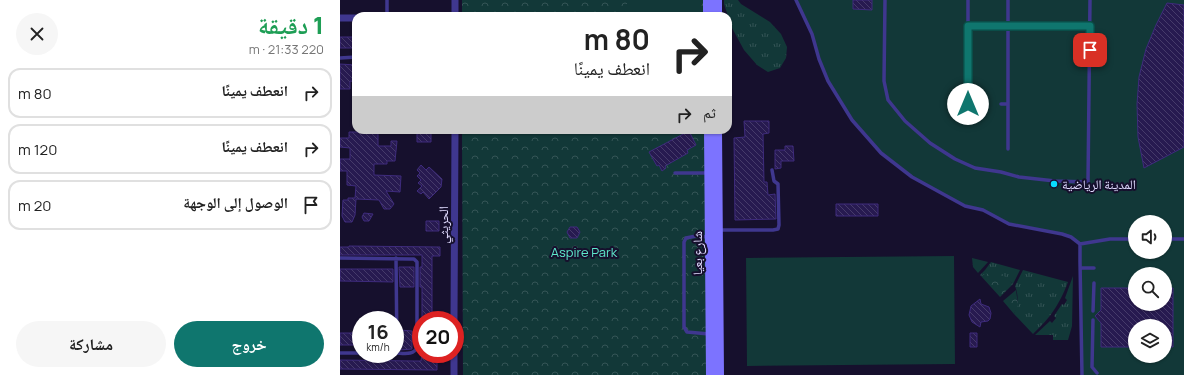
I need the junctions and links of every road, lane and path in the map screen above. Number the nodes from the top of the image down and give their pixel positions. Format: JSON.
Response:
{"nodes":[{"id":1,"x":387,"y":0,"type":"edge"},
{"id":2,"x":455,"y":0,"type":"edge"},
{"id":3,"x":708,"y":0,"type":"edge"},
{"id":4,"x":717,"y":0,"type":"edge"},
{"id":5,"x":796,"y":0,"type":"edge"},
{"id":6,"x":885,"y":0,"type":"edge"},
{"id":7,"x":968,"y":0,"type":"edge"},
{"id":8,"x":1008,"y":0,"type":"edge"},
{"id":9,"x":1090,"y":0,"type":"edge"},
{"id":10,"x":387,"y":12,"type":"edge"},
{"id":11,"x":455,"y":12,"type":"edge"},
{"id":12,"x":708,"y":12,"type":"edge"},
{"id":13,"x":717,"y":12,"type":"edge"},
{"id":14,"x":340,"y":18,"type":"edge"},
{"id":15,"x":352,"y":18,"type":"edge"},
{"id":16,"x":968,"y":26,"type":"junction"},
{"id":17,"x":1008,"y":26,"type":"junction"},
{"id":18,"x":1090,"y":26,"type":"junction"},
{"id":19,"x":340,"y":58,"type":"edge"},
{"id":20,"x":352,"y":58,"type":"edge"},
{"id":21,"x":972,"y":104,"type":"dead end"},
{"id":22,"x":1001,"y":104,"type":"dead end"},
{"id":23,"x":1008,"y":104,"type":"junction"},
{"id":24,"x":455,"y":134,"type":"edge"},
{"id":25,"x":708,"y":134,"type":"edge"},
{"id":26,"x":717,"y":134,"type":"edge"},
{"id":27,"x":1008,"y":149,"type":"dead end"},
{"id":28,"x":772,"y":170,"type":"dead end"},
{"id":29,"x":675,"y":173,"type":"dead end"},
{"id":30,"x":713,"y":173,"type":"junction"},
{"id":31,"x":712,"y":233,"type":"junction"},
{"id":32,"x":1128,"y":239,"type":"edge"},
{"id":33,"x":1172,"y":239,"type":"edge"},
{"id":34,"x":1184,"y":239,"type":"edge"},
{"id":35,"x":1080,"y":244,"type":"junction"},
{"id":36,"x":340,"y":258,"type":"edge"},
{"id":37,"x":396,"y":258,"type":"junction"},
{"id":38,"x":1080,"y":268,"type":"junction"},
{"id":39,"x":1094,"y":268,"type":"dead end"},
{"id":40,"x":1094,"y":283,"type":"dead end"},
{"id":41,"x":396,"y":311,"type":"edge"},
{"id":42,"x":454,"y":311,"type":"edge"},
{"id":43,"x":1093,"y":311,"type":"dead end"},
{"id":44,"x":1093,"y":320,"type":"dead end"},
{"id":45,"x":714,"y":334,"type":"junction"},
{"id":46,"x":340,"y":353,"type":"edge"},
{"id":47,"x":352,"y":353,"type":"edge"},
{"id":48,"x":404,"y":353,"type":"edge"},
{"id":49,"x":454,"y":363,"type":"edge"},
{"id":50,"x":1097,"y":373,"type":"dead end"},
{"id":51,"x":454,"y":375,"type":"edge"},
{"id":52,"x":711,"y":375,"type":"edge"},
{"id":53,"x":719,"y":375,"type":"edge"},
{"id":54,"x":1082,"y":375,"type":"edge"}],
"edges":[{"from":1,"to":10,"type":"lane"},
{"from":2,"to":11,"type":"street"},
{"from":3,"to":12,"type":"street"},
{"from":4,"to":13,"type":"street"},
{"from":5,"to":35,"type":"lane"},
{"from":6,"to":18,"type":"lane"},
{"from":7,"to":16,"type":"lane"},
{"from":8,"to":17,"type":"lane"},
{"from":9,"to":18,"type":"lane"},
{"from":14,"to":15,"type":"street"},
{"from":16,"to":17,"type":"lane"},
{"from":16,"to":21,"type":"lane"},
{"from":17,"to":18,"type":"lane"},
{"from":17,"to":23,"type":"lane"},
{"from":19,"to":20,"type":"lane"},
{"from":22,"to":23,"type":"lane"},
{"from":23,"to":27,"type":"lane"},
{"from":24,"to":42,"type":"street","name":"الحريثي"},
{"from":25,"to":30,"type":"street","name":"شارع بعيا"},
{"from":26,"to":30,"type":"street","name":"شارع بعيا"},
{"from":28,"to":31,"type":"lane"},
{"from":29,"to":30,"type":"lane"},
{"from":30,"to":31,"type":"street","name":"شارع بعيا"},
{"from":31,"to":45,"type":"street","name":"شارع بعيا"},
{"from":31,"to":45,"type":"lane"},
{"from":32,"to":35,"type":"lane"},
{"from":33,"to":34,"type":"lane"},
{"from":35,"to":38,"type":"lane"},
{"from":36,"to":37,"type":"lane"},
{"from":37,"to":41,"type":"lane"},
{"from":37,"to":48,"type":"lane"},
{"from":38,"to":39,"type":"lane"},
{"from":38,"to":54,"type":"lane"},
{"from":40,"to":43,"type":"lane"},
{"from":44,"to":50,"type":"lane"},
{"from":45,"to":52,"type":"street","name":"شارع بعيا"},
{"from":45,"to":53,"type":"street","name":"شارع بعيا"},
{"from":46,"to":47,"type":"lane"},
{"from":49,"to":51,"type":"street"}]}
